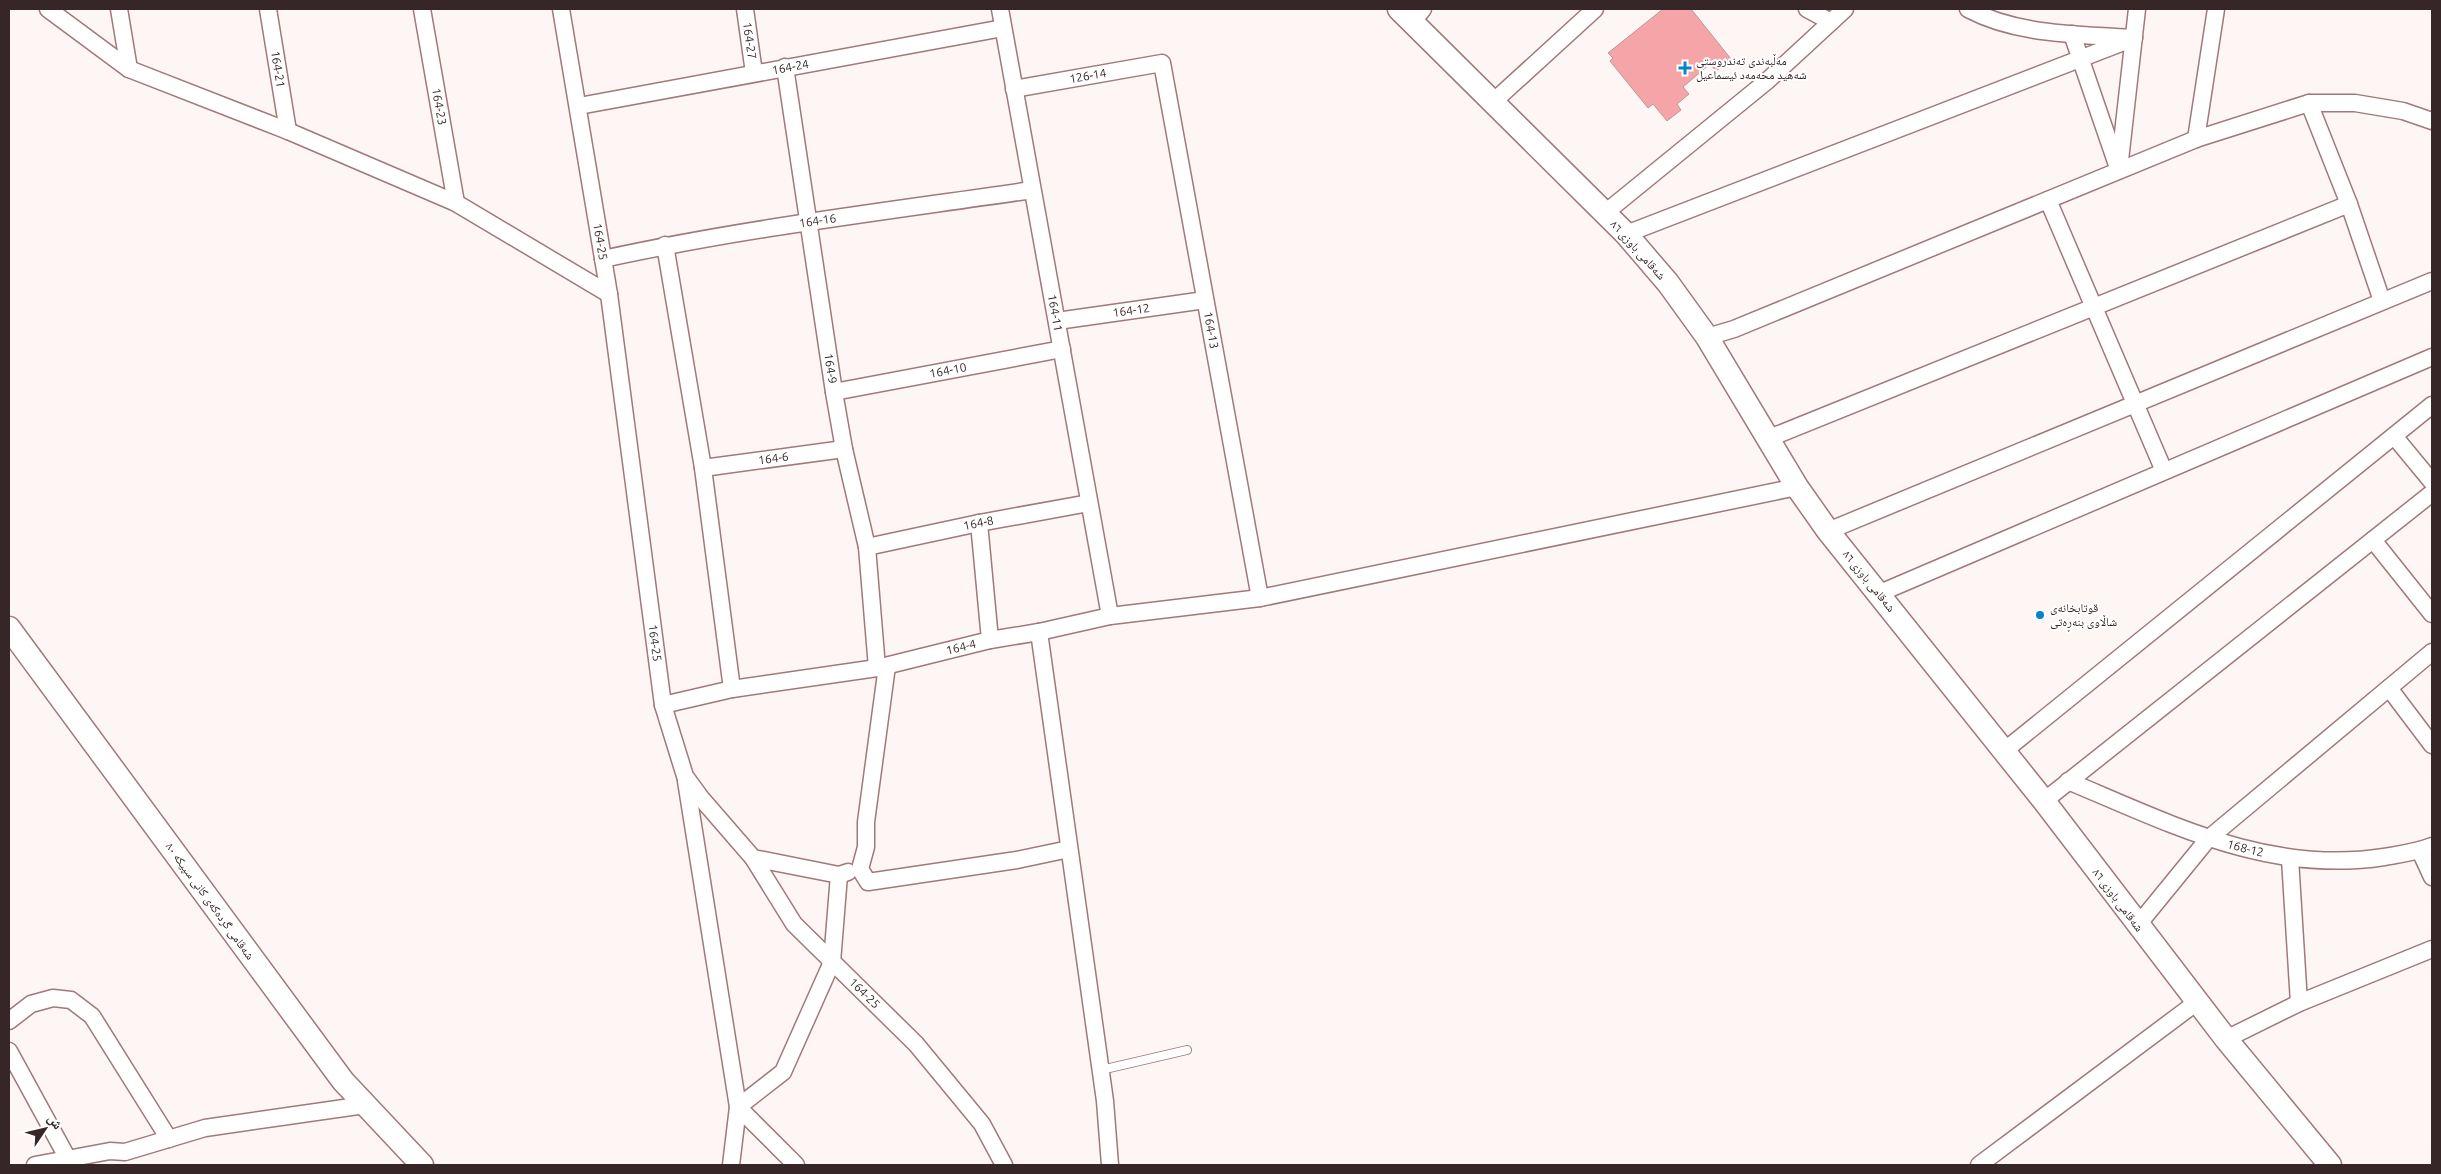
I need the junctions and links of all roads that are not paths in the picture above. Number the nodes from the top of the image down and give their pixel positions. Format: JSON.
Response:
{"nodes":[{"id":1,"x":48,"y":9,"type":"edge"},
{"id":2,"x":119,"y":9,"type":"edge"},
{"id":3,"x":268,"y":9,"type":"edge"},
{"id":4,"x":422,"y":9,"type":"edge"},
{"id":5,"x":561,"y":9,"type":"edge"},
{"id":6,"x":745,"y":9,"type":"edge"},
{"id":7,"x":1000,"y":9,"type":"edge"},
{"id":8,"x":1595,"y":9,"type":"edge"},
{"id":9,"x":1807,"y":9,"type":"edge"},
{"id":10,"x":1845,"y":9,"type":"edge"},
{"id":11,"x":1968,"y":9,"type":"edge"},
{"id":12,"x":2137,"y":9,"type":"edge"},
{"id":13,"x":2216,"y":9,"type":"edge"},
{"id":14,"x":1412,"y":13,"type":"edge"},
{"id":15,"x":1831,"y":22,"type":"junction"},
{"id":16,"x":1003,"y":28,"type":"junction"},
{"id":17,"x":2072,"y":34,"type":"junction"},
{"id":18,"x":2134,"y":38,"type":"junction"},
{"id":19,"x":2080,"y":59,"type":"junction"},
{"id":20,"x":1162,"y":63,"type":"joint"},
{"id":21,"x":785,"y":67,"type":"junction"},
{"id":22,"x":129,"y":69,"type":"junction"},
{"id":23,"x":754,"y":73,"type":"junction"},
{"id":24,"x":1014,"y":89,"type":"junction"},
{"id":25,"x":1492,"y":103,"type":"junction"},
{"id":26,"x":2309,"y":103,"type":"junction"},
{"id":27,"x":579,"y":106,"type":"junction"},
{"id":28,"x":2432,"y":121,"type":"edge"},
{"id":29,"x":288,"y":131,"type":"junction"},
{"id":30,"x":2196,"y":139,"type":"junction"},
{"id":31,"x":2119,"y":169,"type":"junction"},
{"id":32,"x":1032,"y":190,"type":"junction"},
{"id":33,"x":2048,"y":200,"type":"junction"},
{"id":34,"x":456,"y":203,"type":"junction"},
{"id":35,"x":2349,"y":204,"type":"junction"},
{"id":36,"x":1605,"y":213,"type":"junction"},
{"id":37,"x":808,"y":222,"type":"junction"},
{"id":38,"x":1626,"y":234,"type":"junction"},
{"id":39,"x":666,"y":246,"type":"junction"},
{"id":40,"x":603,"y":259,"type":"junction"},
{"id":41,"x":2432,"y":280,"type":"edge"},
{"id":42,"x":609,"y":294,"type":"junction"},
{"id":43,"x":1205,"y":300,"type":"junction"},
{"id":44,"x":2382,"y":301,"type":"junction"},
{"id":45,"x":2094,"y":307,"type":"junction"},
{"id":46,"x":1057,"y":322,"type":"junction"},
{"id":47,"x":1707,"y":337,"type":"junction"},
{"id":48,"x":1062,"y":349,"type":"junction"},
{"id":49,"x":2432,"y":357,"type":"edge"},
{"id":50,"x":834,"y":392,"type":"junction"},
{"id":51,"x":2135,"y":404,"type":"junction"},
{"id":52,"x":2432,"y":405,"type":"edge"},
{"id":53,"x":2394,"y":436,"type":"junction"},
{"id":54,"x":1767,"y":439,"type":"junction"},
{"id":55,"x":844,"y":449,"type":"junction"},
{"id":56,"x":703,"y":468,"type":"junction"},
{"id":57,"x":2164,"y":472,"type":"junction"},
{"id":58,"x":2432,"y":482,"type":"edge"},
{"id":59,"x":1797,"y":487,"type":"junction"},
{"id":60,"x":2432,"y":493,"type":"edge"},
{"id":61,"x":1090,"y":502,"type":"junction"},
{"id":62,"x":979,"y":523,"type":"junction"},
{"id":63,"x":1828,"y":531,"type":"junction"},
{"id":64,"x":2373,"y":540,"type":"junction"},
{"id":65,"x":867,"y":547,"type":"junction"},
{"id":66,"x":1880,"y":593,"type":"junction"},
{"id":67,"x":1260,"y":598,"type":"junction"},
{"id":68,"x":2432,"y":614,"type":"edge"},
{"id":69,"x":1110,"y":616,"type":"junction"},
{"id":70,"x":9,"y":628,"type":"edge"},
{"id":71,"x":1039,"y":632,"type":"junction"},
{"id":72,"x":990,"y":640,"type":"junction"},
{"id":73,"x":2432,"y":652,"type":"edge"},
{"id":74,"x":882,"y":667,"type":"junction"},
{"id":75,"x":2389,"y":688,"type":"junction"},
{"id":76,"x":732,"y":689,"type":"junction"},
{"id":77,"x":663,"y":704,"type":"junction"},
{"id":78,"x":2432,"y":745,"type":"edge"},
{"id":79,"x":2004,"y":751,"type":"junction"},
{"id":80,"x":685,"y":776,"type":"junction"},
{"id":81,"x":2068,"y":781,"type":"junction"},
{"id":82,"x":2044,"y":800,"type":"junction"},
{"id":83,"x":2208,"y":839,"type":"junction"},
{"id":84,"x":1070,"y":848,"type":"junction"},
{"id":85,"x":2426,"y":848,"type":"edge"},
{"id":86,"x":753,"y":858,"type":"junction"},
{"id":87,"x":2290,"y":859,"type":"junction"},
{"id":88,"x":860,"y":869,"type":"junction"},
{"id":89,"x":839,"y":875,"type":"junction"},
{"id":90,"x":2432,"y":877,"type":"edge"},
{"id":91,"x":2137,"y":926,"type":"junction"},
{"id":92,"x":2432,"y":949,"type":"edge"},
{"id":93,"x":832,"y":962,"type":"junction"},
{"id":94,"x":2197,"y":1002,"type":"junction"},
{"id":95,"x":2300,"y":1003,"type":"junction"},
{"id":96,"x":9,"y":1020,"type":"edge"},
{"id":97,"x":2226,"y":1040,"type":"junction"},
{"id":98,"x":1187,"y":1050,"type":"dead end"},
{"id":99,"x":9,"y":1051,"type":"edge"},
{"id":100,"x":1101,"y":1070,"type":"junction"},
{"id":101,"x":365,"y":1105,"type":"junction"},
{"id":102,"x":738,"y":1107,"type":"junction"},
{"id":103,"x":170,"y":1139,"type":"junction"},
{"id":104,"x":68,"y":1159,"type":"junction"},
{"id":105,"x":128,"y":1159,"type":"edge"},
{"id":106,"x":35,"y":1165,"type":"edge"},
{"id":107,"x":422,"y":1165,"type":"edge"},
{"id":108,"x":731,"y":1165,"type":"edge"},
{"id":109,"x":796,"y":1165,"type":"edge"},
{"id":110,"x":1004,"y":1165,"type":"edge"},
{"id":111,"x":1110,"y":1165,"type":"edge"},
{"id":112,"x":1979,"y":1165,"type":"edge"},
{"id":113,"x":2330,"y":1165,"type":"edge"}],
"edges":[{"from":1,"to":22,"type":"street"},
{"from":2,"to":22,"type":"street"},
{"from":3,"to":29,"type":"street","name":"164-21"},
{"from":4,"to":34,"type":"street","name":"164-23"},
{"from":5,"to":27,"type":"street","name":"164-25"},
{"from":6,"to":23,"type":"street","name":"164-27"},
{"from":7,"to":16,"type":"street","name":"164-11"},
{"from":8,"to":25,"type":"street"},
{"from":9,"to":15,"type":"street"},
{"from":10,"to":15,"type":"street"},
{"from":11,"to":17,"type":"street"},
{"from":12,"to":18,"type":"street"},
{"from":13,"to":30,"type":"street"},
{"from":14,"to":25,"type":"street","name":"شەقامی باوزی ٨٦"},
{"from":15,"to":36,"type":"street"},
{"from":16,"to":21,"type":"street","name":"164-24"},
{"from":16,"to":24,"type":"street","name":"164-11"},
{"from":17,"to":18,"type":"street"},
{"from":17,"to":19,"type":"street"},
{"from":18,"to":19,"type":"street"},
{"from":18,"to":31,"type":"street"},
{"from":19,"to":31,"type":"street"},
{"from":19,"to":38,"type":"street"},
{"from":20,"to":24,"type":"street","name":"126-14"},
{"from":20,"to":43,"type":"street","name":"164-13"},
{"from":21,"to":23,"type":"street","name":"164-24"},
{"from":21,"to":37,"type":"street","name":"164-9"},
{"from":22,"to":29,"type":"street"},
{"from":23,"to":27,"type":"street","name":"164-24"},
{"from":24,"to":32,"type":"street","name":"164-11"},
{"from":25,"to":36,"type":"street","name":"شەقامی باوزی ٨٦"},
{"from":26,"to":28,"type":"street"},
{"from":26,"to":30,"type":"street"},
{"from":26,"to":35,"type":"street"},
{"from":27,"to":40,"type":"street","name":"164-25"},
{"from":29,"to":34,"type":"street"},
{"from":30,"to":31,"type":"street"},
{"from":31,"to":33,"type":"street"},
{"from":32,"to":37,"type":"street","name":"164-16"},
{"from":32,"to":46,"type":"street","name":"164-11"},
{"from":33,"to":45,"type":"street"},
{"from":33,"to":47,"type":"street"},
{"from":34,"to":42,"type":"street"},
{"from":35,"to":44,"type":"street"},
{"from":35,"to":45,"type":"street"},
{"from":36,"to":38,"type":"street","name":"شەقامی باوزی ٨٦"},
{"from":37,"to":39,"type":"street","name":"164-16"},
{"from":37,"to":50,"type":"street","name":"164-9"},
{"from":38,"to":47,"type":"street","name":"شەقامی باوزی ٨٦"},
{"from":39,"to":40,"type":"street","name":"164-16"},
{"from":39,"to":56,"type":"street"},
{"from":40,"to":42,"type":"street","name":"164-25"},
{"from":41,"to":44,"type":"street"},
{"from":42,"to":77,"type":"street","name":"164-25"},
{"from":43,"to":46,"type":"street","name":"164-12"},
{"from":43,"to":67,"type":"street","name":"164-13"},
{"from":44,"to":51,"type":"street"},
{"from":45,"to":51,"type":"street"},
{"from":45,"to":54,"type":"street"},
{"from":46,"to":48,"type":"street","name":"164-11"},
{"from":47,"to":54,"type":"street","name":"شەقامی باوزی ٨٦"},
{"from":48,"to":50,"type":"street","name":"164-10"},
{"from":48,"to":61,"type":"street","name":"164-11"},
{"from":49,"to":57,"type":"street"},
{"from":50,"to":55,"type":"street","name":"164-9"},
{"from":51,"to":57,"type":"street"},
{"from":51,"to":63,"type":"street"},
{"from":52,"to":53,"type":"street"},
{"from":53,"to":58,"type":"street"},
{"from":53,"to":79,"type":"street"},
{"from":54,"to":59,"type":"street","name":"شەقامی باوزی ٨٦"},
{"from":55,"to":56,"type":"street","name":"164-6"},
{"from":55,"to":65,"type":"street","name":"164-9"},
{"from":56,"to":76,"type":"street"},
{"from":57,"to":66,"type":"street"},
{"from":59,"to":63,"type":"street","name":"شەقامی باوزی ٨٦"},
{"from":59,"to":67,"type":"street","name":"164-4"},
{"from":60,"to":64,"type":"street"},
{"from":61,"to":62,"type":"street","name":"164-8"},
{"from":61,"to":69,"type":"street","name":"164-11"},
{"from":62,"to":65,"type":"street","name":"164-8"},
{"from":62,"to":72,"type":"street"},
{"from":63,"to":66,"type":"street","name":"شەقامی باوزی ٨٦"},
{"from":64,"to":68,"type":"street"},
{"from":64,"to":81,"type":"street"},
{"from":65,"to":74,"type":"street","name":"164-9"},
{"from":66,"to":79,"type":"street","name":"شەقامی باوزی ٨٦"},
{"from":67,"to":69,"type":"street","name":"164-4"},
{"from":69,"to":71,"type":"street","name":"164-4"},
{"from":70,"to":101,"type":"street","name":"شەقامی گردەکەی کانی سپیکە ٨٠"},
{"from":71,"to":72,"type":"street","name":"164-4"},
{"from":71,"to":84,"type":"street"},
{"from":72,"to":74,"type":"street","name":"164-4"},
{"from":73,"to":75,"type":"street"},
{"from":74,"to":76,"type":"street","name":"164-4"},
{"from":74,"to":88,"type":"street","name":"164-9"},
{"from":75,"to":78,"type":"street"},
{"from":75,"to":83,"type":"street"},
{"from":76,"to":77,"type":"street","name":"164-4"},
{"from":77,"to":80,"type":"street","name":"164-25"},
{"from":79,"to":82,"type":"street","name":"شەقامی باوزی ٨٦"},
{"from":80,"to":86,"type":"street","name":"164-25"},
{"from":80,"to":102,"type":"street"},
{"from":81,"to":82,"type":"street"},
{"from":81,"to":83,"type":"street","name":"168-12"},
{"from":82,"to":91,"type":"street","name":"شەقامی باوزی ٨٦"},
{"from":83,"to":87,"type":"street","name":"168-12"},
{"from":83,"to":91,"type":"street"},
{"from":84,"to":88,"type":"street"},
{"from":84,"to":100,"type":"street"},
{"from":85,"to":87,"type":"street","name":"168-12"},
{"from":85,"to":90,"type":"street"},
{"from":86,"to":89,"type":"street"},
{"from":86,"to":93,"type":"street","name":"164-25"},
{"from":87,"to":95,"type":"street"},
{"from":88,"to":89,"type":"street"},
{"from":89,"to":93,"type":"street"},
{"from":91,"to":94,"type":"street","name":"شەقامی باوزی ٨٦"},
{"from":92,"to":95,"type":"street"},
{"from":93,"to":102,"type":"street"},
{"from":93,"to":110,"type":"street","name":"164-25"},
{"from":94,"to":97,"type":"street","name":"شەقامی باوزی ٨٦"},
{"from":94,"to":112,"type":"street"},
{"from":95,"to":97,"type":"street"},
{"from":96,"to":103,"type":"street"},
{"from":97,"to":113,"type":"street","name":"شەقامی باوزی ٨٦"},
{"from":98,"to":100,"type":"lane"},
{"from":99,"to":104,"type":"street"},
{"from":100,"to":111,"type":"street"},
{"from":101,"to":103,"type":"street"},
{"from":101,"to":107,"type":"street","name":"شەقامی گردەکەی کانی سپیکە ٨٠"},
{"from":102,"to":108,"type":"street"},
{"from":102,"to":109,"type":"street"},
{"from":103,"to":105,"type":"street"},
{"from":104,"to":105,"type":"street"},
{"from":104,"to":106,"type":"street"}]}
